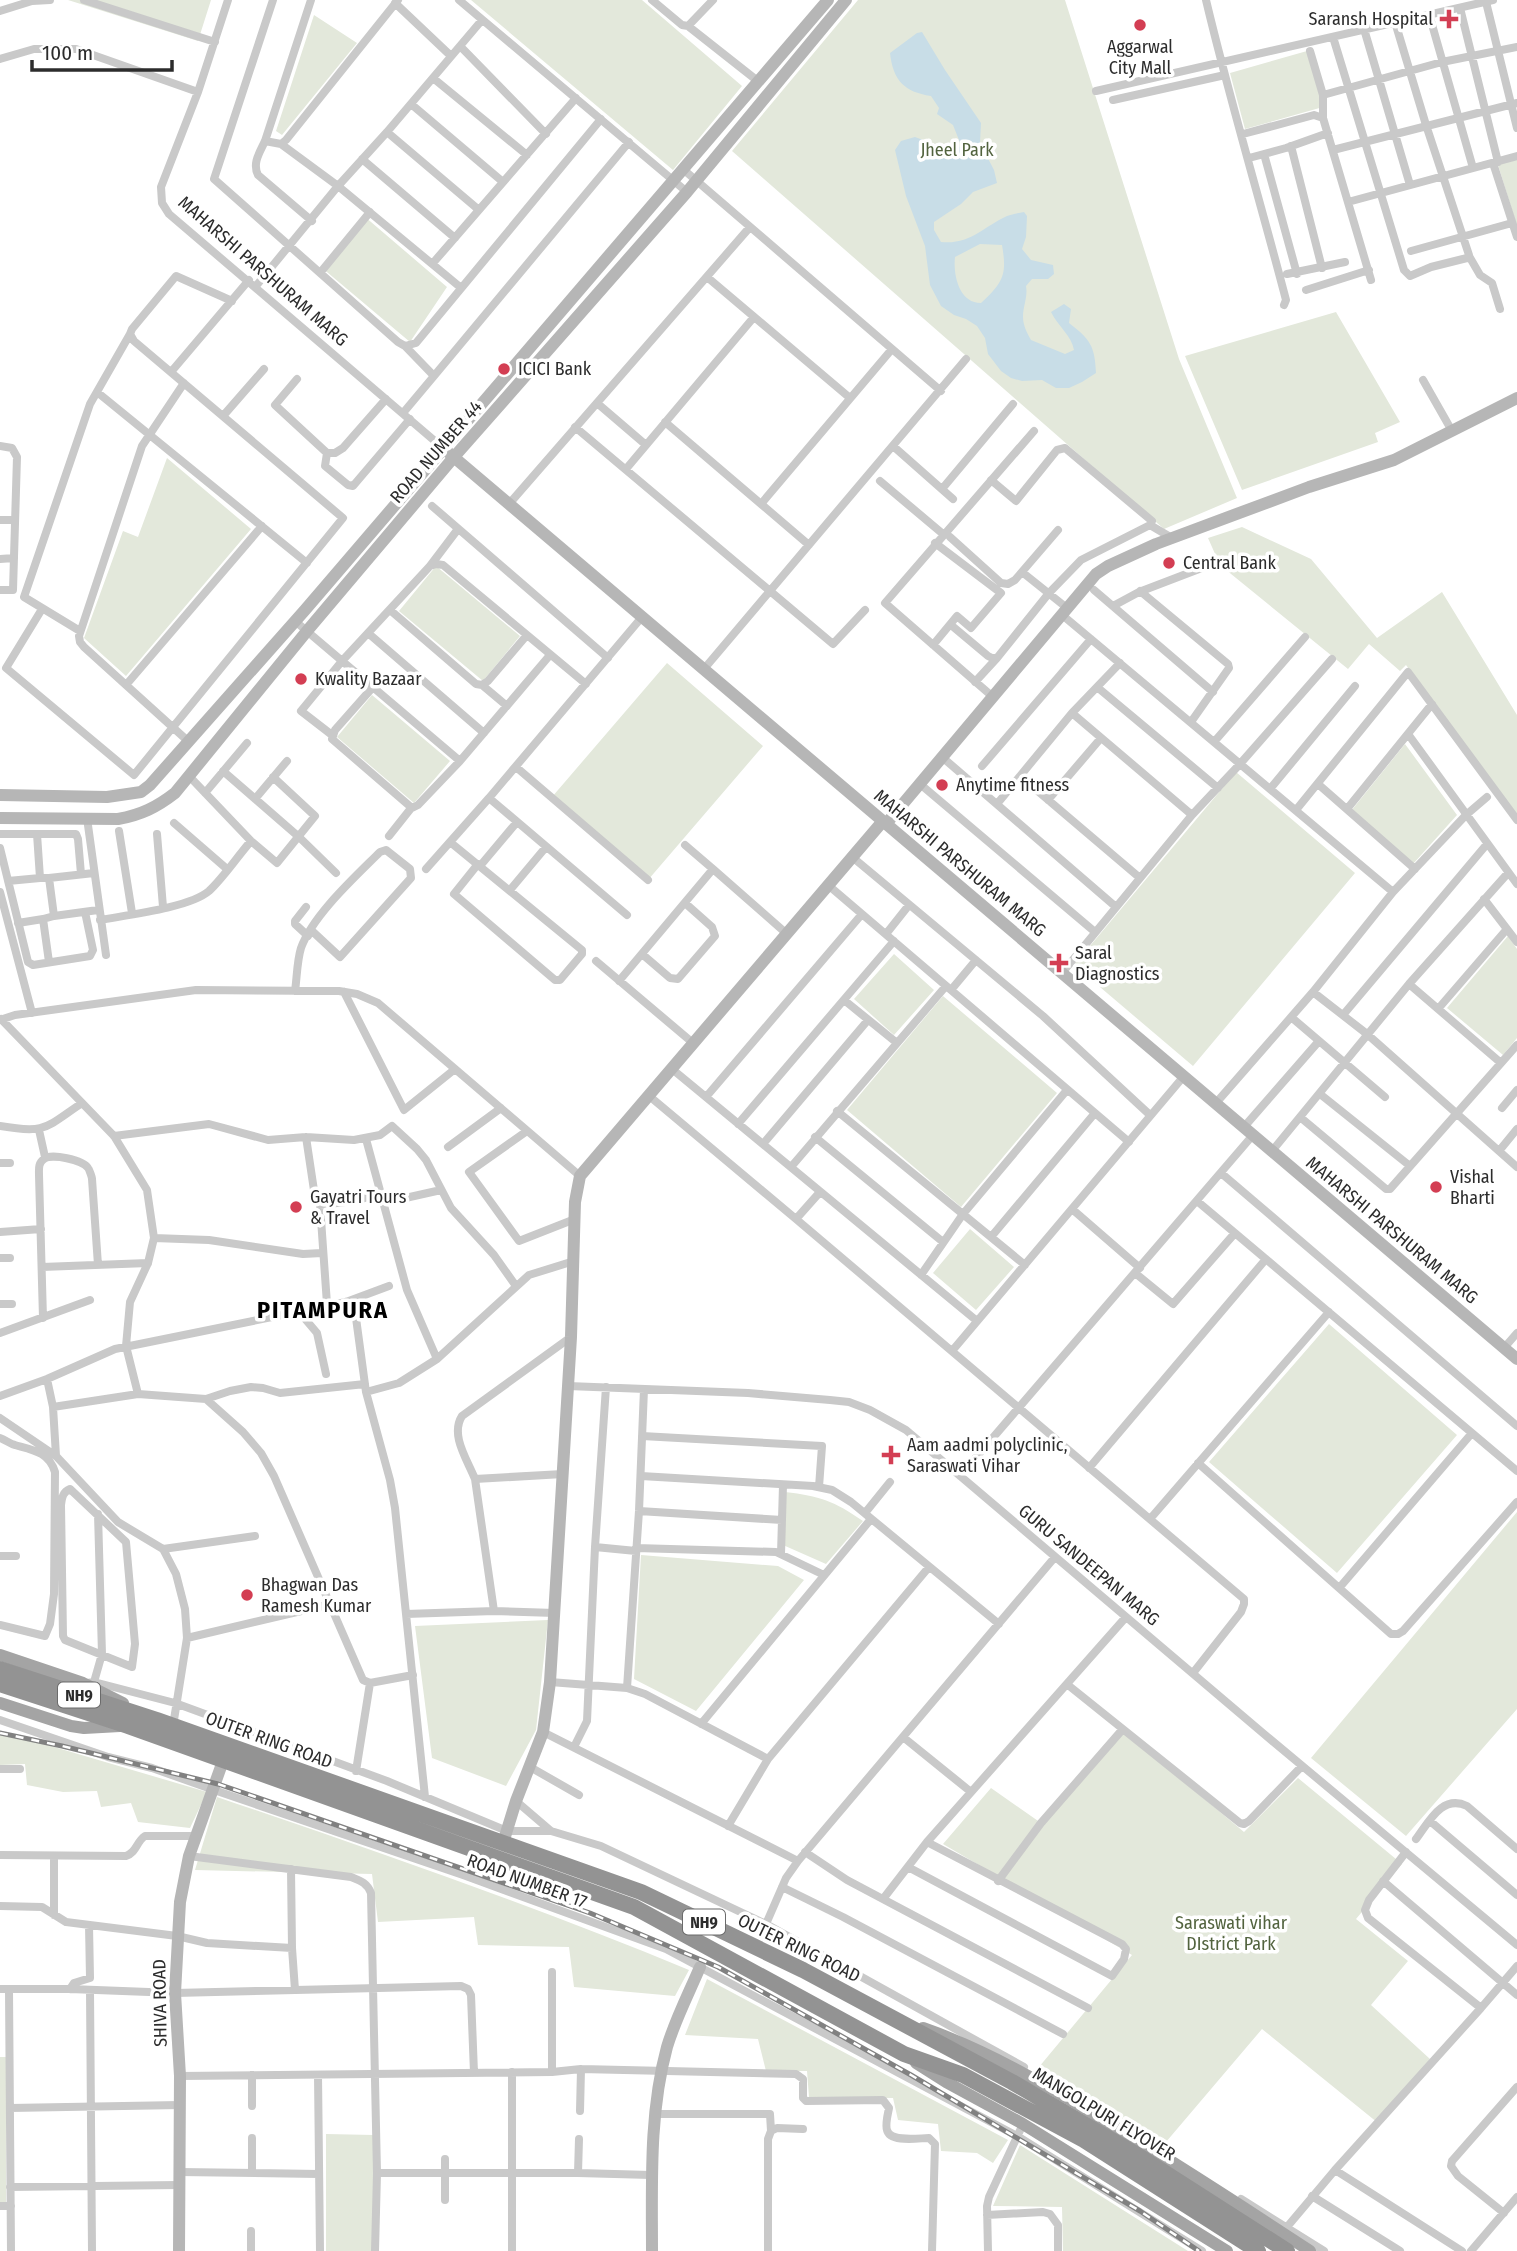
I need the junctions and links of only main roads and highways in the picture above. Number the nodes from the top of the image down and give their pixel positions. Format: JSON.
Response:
{"nodes":[{"id":1,"x":0,"y":1655,"type":"edge"},
{"id":2,"x":0,"y":1669,"type":"edge"},
{"id":3,"x":0,"y":1684,"type":"edge"},
{"id":4,"x":0,"y":1703,"type":"edge"},
{"id":5,"x":157,"y":1720,"type":"junction"},
{"id":6,"x":128,"y":1726,"type":"junction"},
{"id":7,"x":897,"y":2019,"type":"junction"},
{"id":8,"x":904,"y":2054,"type":"junction"},
{"id":9,"x":1227,"y":2251,"type":"edge"},
{"id":10,"x":1258,"y":2251,"type":"edge"},
{"id":11,"x":1287,"y":2251,"type":"edge"},
{"id":12,"x":1310,"y":2251,"type":"edge"}],
"edges":[{"from":1,"to":5,"type":"main road"},
{"from":2,"to":5,"type":"highway","number":"NH9"},
{"from":3,"to":6,"type":"highway","name":"OUTER RING ROAD"},
{"from":4,"to":6,"type":"main road"},
{"from":5,"to":7,"type":"highway","name":"OUTER RING ROAD","number":"NH9"},
{"from":6,"to":8,"type":"highway","name":"OUTER RING ROAD"},
{"from":7,"to":11,"type":"highway","name":"MANGOLPURI FLYOVER","number":"NH9"},
{"from":7,"to":12,"type":"main road","name":"OUTER RING ROAD"},
{"from":8,"to":9,"type":"main road","name":"OUTER RING ROAD"},
{"from":8,"to":10,"type":"highway","name":"MANGOLPURI FLYOVER"}]}
